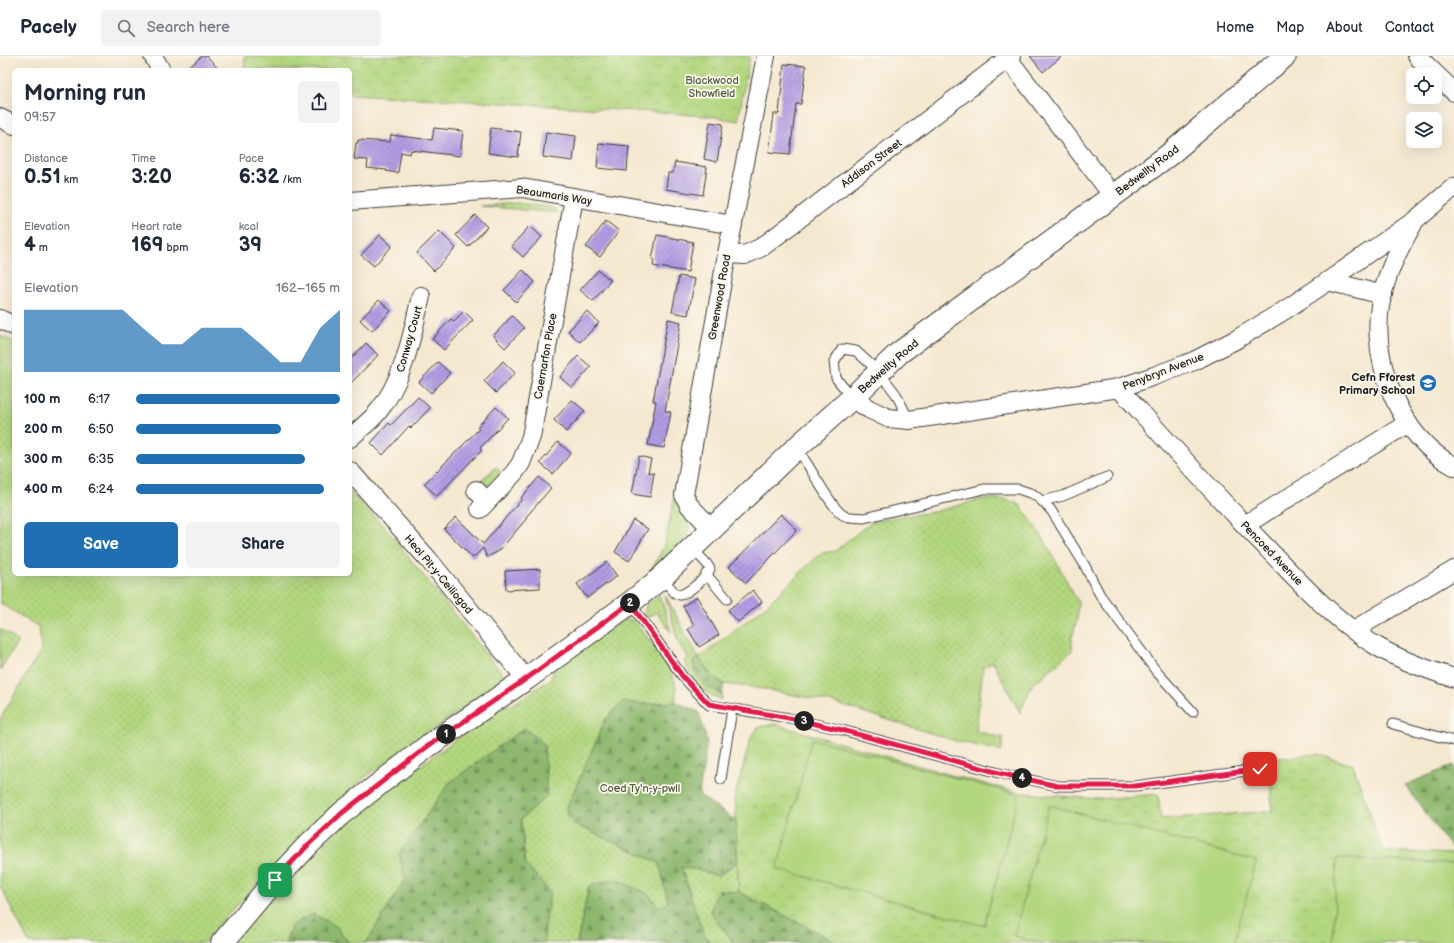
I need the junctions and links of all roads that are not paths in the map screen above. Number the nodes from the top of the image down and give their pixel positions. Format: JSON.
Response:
{"nodes":[{"id":1,"x":153,"y":56,"type":"edge"},
{"id":2,"x":766,"y":56,"type":"edge"},
{"id":3,"x":1285,"y":56,"type":"edge"},
{"id":4,"x":1417,"y":56,"type":"edge"},
{"id":5,"x":1008,"y":57,"type":"edge"},
{"id":6,"x":160,"y":68,"type":"edge"},
{"id":7,"x":1454,"y":92,"type":"edge"},
{"id":8,"x":0,"y":118,"type":"edge"},
{"id":9,"x":12,"y":124,"type":"edge"},
{"id":10,"x":1454,"y":187,"type":"edge"},
{"id":11,"x":1113,"y":196,"type":"junction"},
{"id":12,"x":574,"y":198,"type":"junction"},
{"id":13,"x":352,"y":201,"type":"edge"},
{"id":14,"x":1414,"y":221,"type":"junction"},
{"id":15,"x":733,"y":226,"type":"junction"},
{"id":16,"x":727,"y":254,"type":"junction"},
{"id":17,"x":1328,"y":282,"type":"junction"},
{"id":18,"x":1383,"y":295,"type":"junction"},
{"id":19,"x":421,"y":296,"type":"dead end"},
{"id":20,"x":0,"y":319,"type":"edge"},
{"id":21,"x":12,"y":325,"type":"edge"},
{"id":22,"x":879,"y":372,"type":"junction"},
{"id":23,"x":1119,"y":388,"type":"junction"},
{"id":24,"x":852,"y":398,"type":"junction"},
{"id":25,"x":909,"y":420,"type":"junction"},
{"id":26,"x":1408,"y":422,"type":"junction"},
{"id":27,"x":352,"y":436,"type":"edge"},
{"id":28,"x":796,"y":448,"type":"junction"},
{"id":29,"x":1454,"y":466,"type":"edge"},
{"id":30,"x":352,"y":473,"type":"edge"},
{"id":31,"x":1107,"y":477,"type":"dead end"},
{"id":32,"x":481,"y":500,"type":"dead end"},
{"id":33,"x":1042,"y":501,"type":"junction"},
{"id":34,"x":1245,"y":525,"type":"junction"},
{"id":35,"x":712,"y":529,"type":"junction"},
{"id":36,"x":692,"y":549,"type":"junction"},
{"id":37,"x":1454,"y":570,"type":"edge"},
{"id":38,"x":706,"y":574,"type":"junction"},
{"id":39,"x":661,"y":578,"type":"junction"},
{"id":40,"x":727,"y":599,"type":"dead end"},
{"id":41,"x":630,"y":603,"type":"junction"},
{"id":42,"x":1354,"y":630,"type":"junction"},
{"id":43,"x":1454,"y":678,"type":"edge"},
{"id":44,"x":526,"y":679,"type":"junction"},
{"id":45,"x":732,"y":709,"type":"junction"},
{"id":46,"x":1193,"y":712,"type":"dead end"},
{"id":47,"x":1393,"y":724,"type":"dead end"},
{"id":48,"x":1454,"y":741,"type":"edge"},
{"id":49,"x":1260,"y":769,"type":"dead end"},
{"id":50,"x":721,"y":778,"type":"dead end"},
{"id":51,"x":222,"y":943,"type":"edge"}],
"edges":[{"from":1,"to":6,"type":"street"},
{"from":2,"to":15,"type":"street","name":"Greenwood Road"},
{"from":3,"to":11,"type":"street","name":"Bedwellty Road"},
{"from":4,"to":7,"type":"street"},
{"from":5,"to":11,"type":"street"},
{"from":5,"to":16,"type":"street","name":"Addison Street"},
{"from":8,"to":9,"type":"street"},
{"from":10,"to":14,"type":"street","name":"Penybryn Avenue"},
{"from":11,"to":22,"type":"street","name":"Bedwellty Road"},
{"from":12,"to":13,"type":"street","name":"Beaumaris Way"},
{"from":12,"to":15,"type":"street","name":"Beaumaris Way"},
{"from":12,"to":32,"type":"street","name":"Caernarfon Place"},
{"from":14,"to":17,"type":"street","name":"Penybryn Avenue"},
{"from":14,"to":18,"type":"street"},
{"from":15,"to":16,"type":"street","name":"Greenwood Road"},
{"from":16,"to":35,"type":"street","name":"Greenwood Road"},
{"from":17,"to":18,"type":"street"},
{"from":17,"to":23,"type":"street","name":"Penybryn Avenue"},
{"from":18,"to":26,"type":"street"},
{"from":19,"to":27,"type":"street","name":"Conway Court"},
{"from":20,"to":21,"type":"street"},
{"from":22,"to":24,"type":"street","name":"Bedwellty Road"},
{"from":22,"to":24,"type":"lane"},
{"from":22,"to":25,"type":"lane"},
{"from":23,"to":25,"type":"street","name":"Penybryn Avenue"},
{"from":23,"to":34,"type":"street","name":"Pencoed Avenue"},
{"from":24,"to":25,"type":"street","name":"Penybryn Avenue"},
{"from":24,"to":28,"type":"street","name":"Bedwellty Road"},
{"from":26,"to":29,"type":"street"},
{"from":26,"to":34,"type":"street"},
{"from":28,"to":33,"type":"lane"},
{"from":28,"to":35,"type":"street","name":"Bedwellty Road"},
{"from":30,"to":44,"type":"street","name":"Heol Pit-y-Ceiliogod"},
{"from":31,"to":33,"type":"lane"},
{"from":33,"to":46,"type":"lane"},
{"from":34,"to":42,"type":"street","name":"Pencoed Avenue"},
{"from":35,"to":36,"type":"street","name":"Bedwellty Road"},
{"from":36,"to":38,"type":"lane"},
{"from":36,"to":39,"type":"street","name":"Bedwellty Road"},
{"from":37,"to":42,"type":"street"},
{"from":38,"to":39,"type":"lane"},
{"from":38,"to":40,"type":"lane"},
{"from":39,"to":41,"type":"street","name":"Bedwellty Road"},
{"from":41,"to":44,"type":"street","name":"Bedwellty Road"},
{"from":41,"to":45,"type":"lane"},
{"from":42,"to":43,"type":"street","name":"Pencoed Avenue"},
{"from":44,"to":51,"type":"street","name":"Bedwellty Road"},
{"from":45,"to":49,"type":"lane"},
{"from":45,"to":50,"type":"lane"},
{"from":47,"to":48,"type":"lane"}]}
